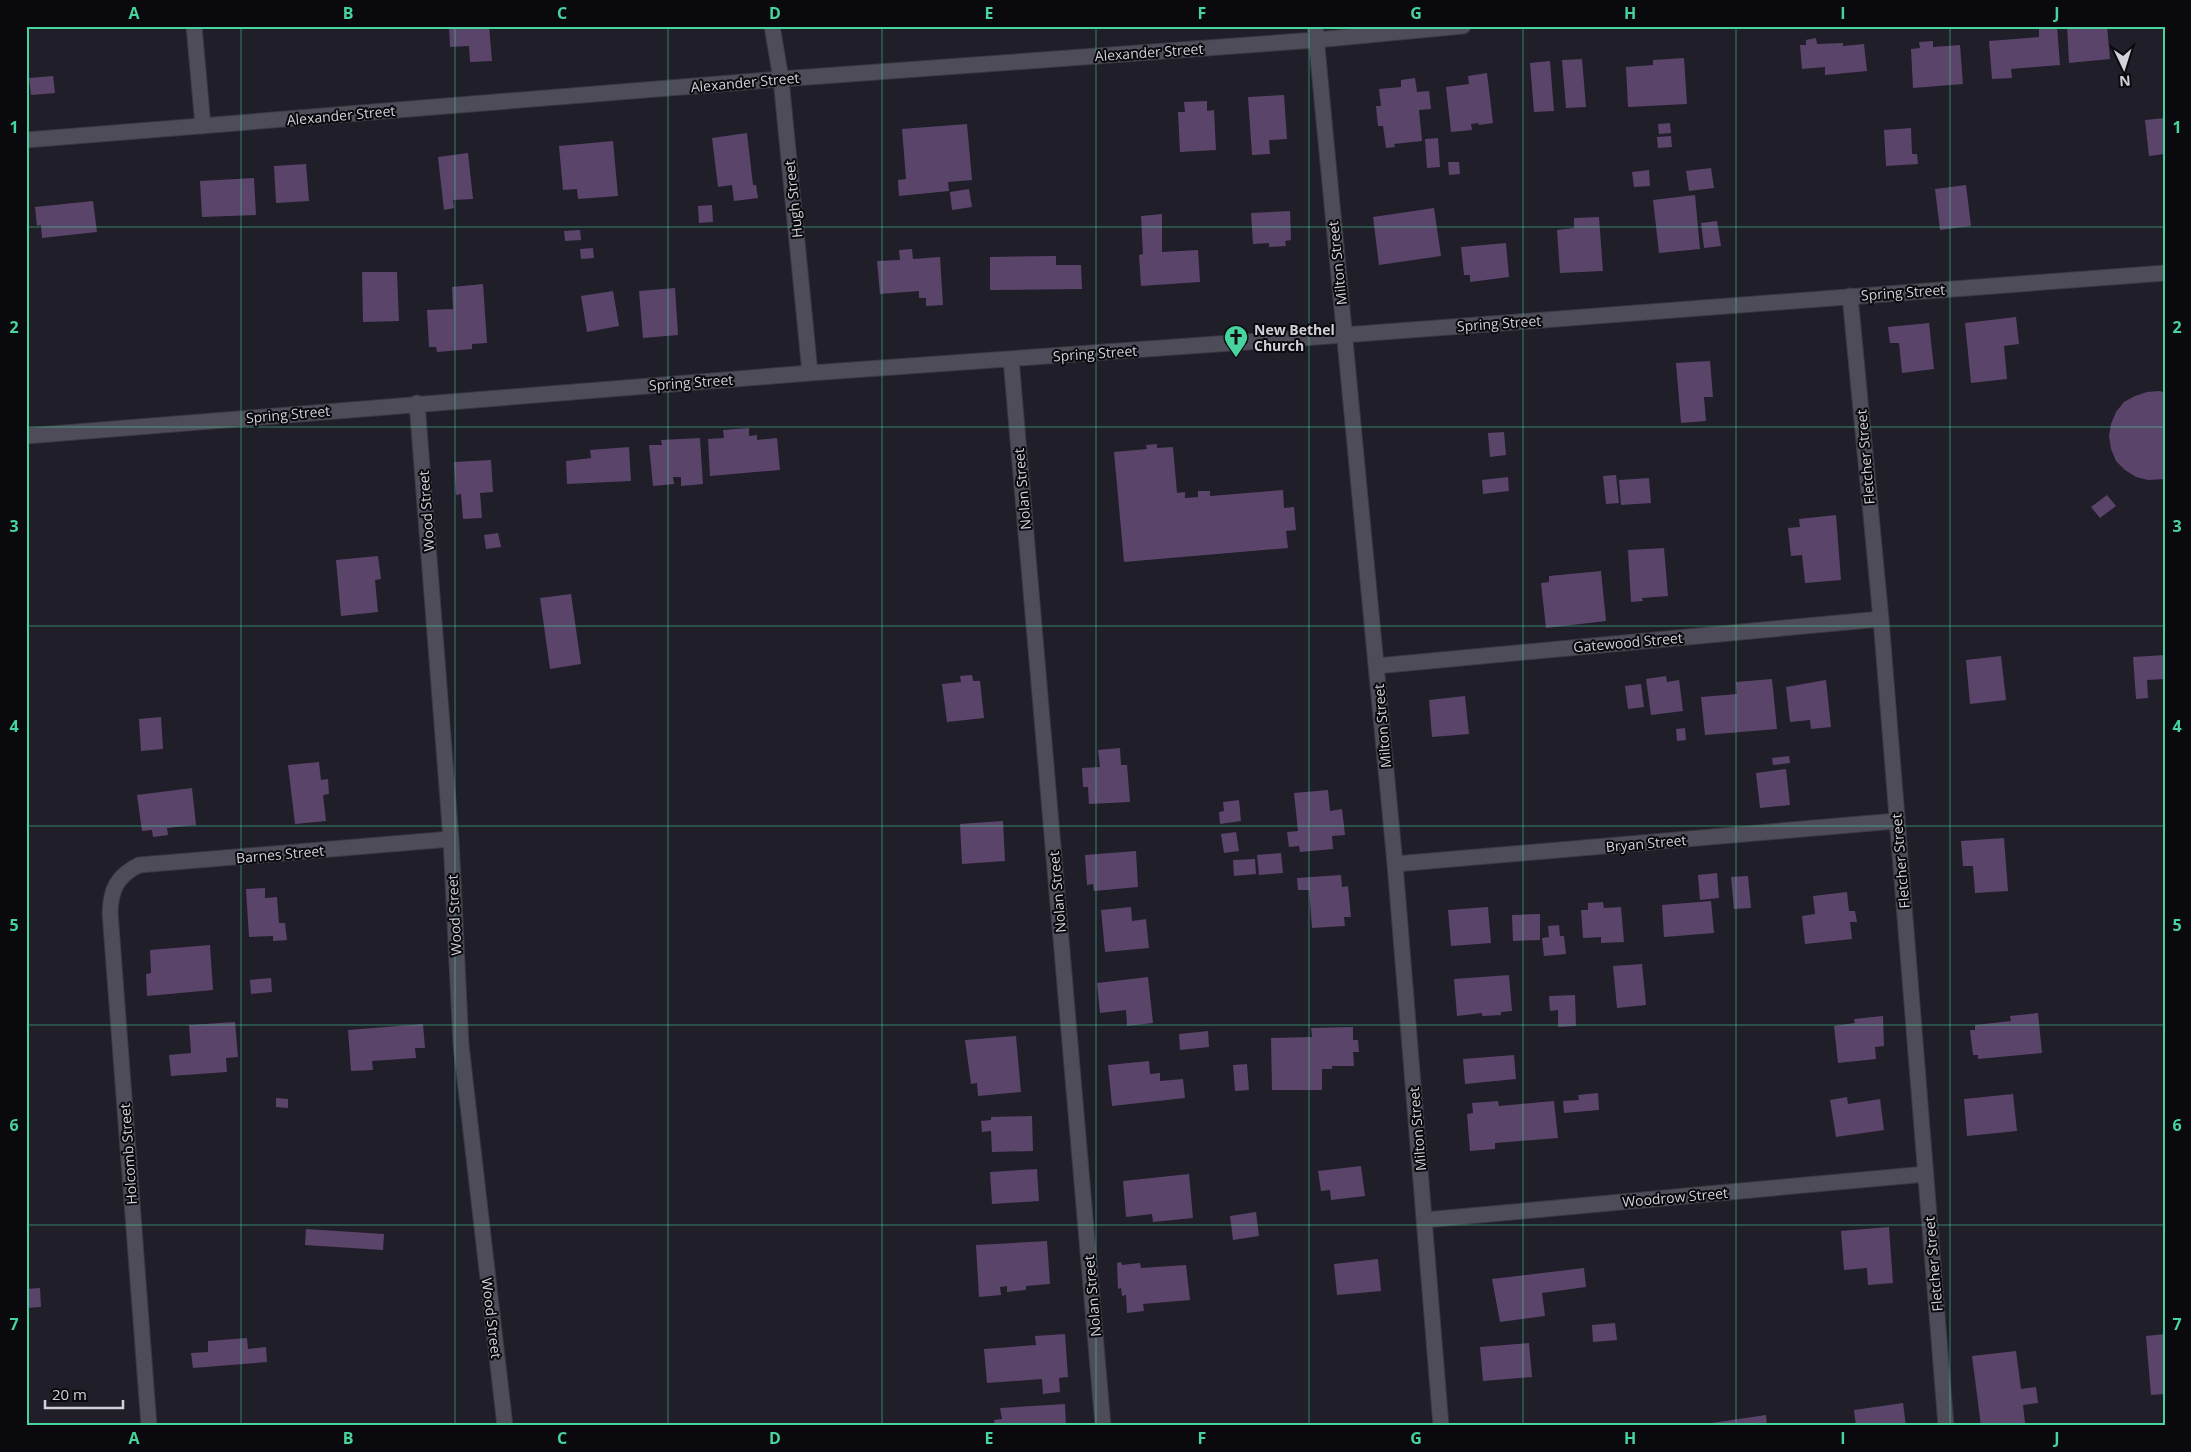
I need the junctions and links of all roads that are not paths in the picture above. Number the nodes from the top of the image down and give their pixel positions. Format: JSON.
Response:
{"nodes":[{"id":1,"x":194,"y":26,"type":"edge"},
{"id":2,"x":772,"y":26,"type":"edge"},
{"id":3,"x":1463,"y":26,"type":"edge"},
{"id":4,"x":1315,"y":33,"type":"edge"},
{"id":5,"x":781,"y":79,"type":"junction"},
{"id":6,"x":203,"y":126,"type":"junction"},
{"id":7,"x":26,"y":140,"type":"edge"},
{"id":8,"x":2165,"y":273,"type":"edge"},
{"id":9,"x":1850,"y":296,"type":"junction"},
{"id":10,"x":1344,"y":335,"type":"junction"},
{"id":11,"x":1011,"y":359,"type":"junction"},
{"id":12,"x":810,"y":373,"type":"junction"},
{"id":13,"x":417,"y":403,"type":"junction"},
{"id":14,"x":26,"y":436,"type":"edge"},
{"id":15,"x":1881,"y":618,"type":"junction"},
{"id":16,"x":1376,"y":666,"type":"junction"},
{"id":17,"x":1896,"y":821,"type":"junction"},
{"id":18,"x":451,"y":839,"type":"junction"},
{"id":19,"x":1395,"y":864,"type":"junction"},
{"id":20,"x":116,"y":884,"type":"joint"},
{"id":21,"x":1926,"y":1174,"type":"junction"},
{"id":22,"x":1424,"y":1220,"type":"junction"},
{"id":23,"x":149,"y":1426,"type":"edge"},
{"id":24,"x":505,"y":1426,"type":"edge"},
{"id":25,"x":1103,"y":1426,"type":"edge"},
{"id":26,"x":1441,"y":1426,"type":"edge"},
{"id":27,"x":1946,"y":1426,"type":"edge"}],
"edges":[{"from":1,"to":6,"type":"street"},
{"from":2,"to":5,"type":"street","name":"Hugh Street"},
{"from":3,"to":4,"type":"street","name":"Alexander Street"},
{"from":4,"to":5,"type":"street","name":"Alexander Street"},
{"from":4,"to":10,"type":"street","name":"Milton Street"},
{"from":5,"to":6,"type":"street","name":"Alexander Street"},
{"from":5,"to":12,"type":"street","name":"Hugh Street"},
{"from":6,"to":7,"type":"street","name":"Alexander Street"},
{"from":8,"to":9,"type":"street","name":"Spring Street"},
{"from":9,"to":10,"type":"street","name":"Spring Street"},
{"from":9,"to":15,"type":"street","name":"Fletcher Street"},
{"from":10,"to":11,"type":"street","name":"Spring Street"},
{"from":10,"to":16,"type":"street","name":"Milton Street"},
{"from":11,"to":12,"type":"street","name":"Spring Street"},
{"from":11,"to":25,"type":"street","name":"Nolan Street"},
{"from":12,"to":13,"type":"street","name":"Spring Street"},
{"from":13,"to":14,"type":"street","name":"Spring Street"},
{"from":13,"to":18,"type":"street","name":"Wood Street"},
{"from":15,"to":16,"type":"street","name":"Gatewood Street"},
{"from":15,"to":17,"type":"street","name":"Fletcher Street"},
{"from":16,"to":19,"type":"street","name":"Milton Street"},
{"from":17,"to":19,"type":"street","name":"Bryan Street"},
{"from":17,"to":21,"type":"street","name":"Fletcher Street"},
{"from":18,"to":20,"type":"street","name":"Barnes Street"},
{"from":18,"to":24,"type":"street","name":"Wood Street"},
{"from":19,"to":22,"type":"street","name":"Milton Street"},
{"from":20,"to":23,"type":"street","name":"Holcomb Street"},
{"from":21,"to":22,"type":"street","name":"Woodrow Street"},
{"from":21,"to":27,"type":"street","name":"Fletcher Street"},
{"from":22,"to":26,"type":"street","name":"Milton Street"}]}
